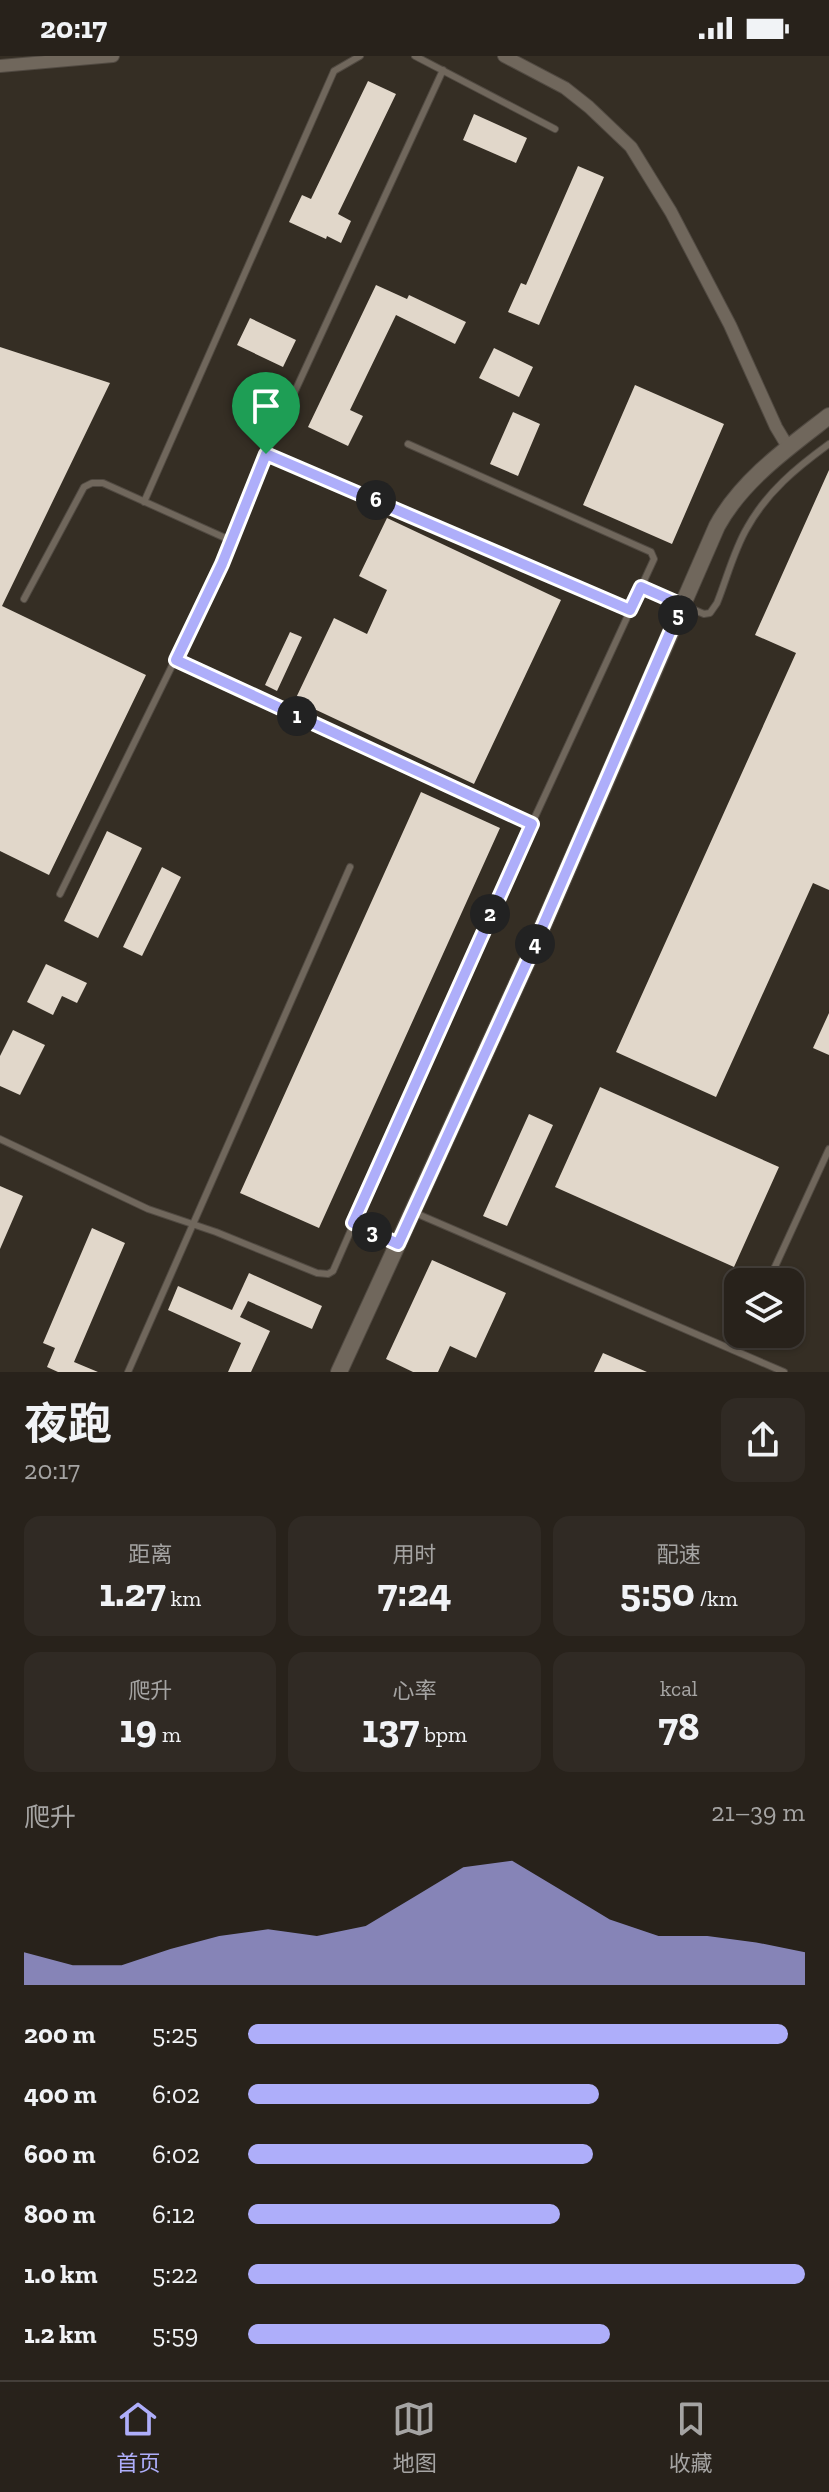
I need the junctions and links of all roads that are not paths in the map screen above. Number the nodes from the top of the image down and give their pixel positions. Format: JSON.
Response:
{"nodes":[{"id":1,"x":113,"y":56,"type":"edge"},
{"id":2,"x":360,"y":56,"type":"edge"},
{"id":3,"x":415,"y":56,"type":"edge"},
{"id":4,"x":504,"y":56,"type":"edge"},
{"id":5,"x":0,"y":66,"type":"edge"},
{"id":6,"x":443,"y":70,"type":"junction"},
{"id":7,"x":555,"y":129,"type":"dead end"},
{"id":8,"x":829,"y":416,"type":"edge"},
{"id":9,"x":408,"y":444,"type":"dead end"},
{"id":10,"x":829,"y":444,"type":"edge"},
{"id":11,"x":788,"y":447,"type":"junction"},
{"id":12,"x":266,"y":454,"type":"junction"},
{"id":13,"x":144,"y":502,"type":"junction"},
{"id":14,"x":232,"y":541,"type":"junction"},
{"id":15,"x":641,"y":587,"type":"junction"},
{"id":16,"x":24,"y":599,"type":"dead end"},
{"id":17,"x":682,"y":605,"type":"junction"},
{"id":18,"x":630,"y":610,"type":"junction"},
{"id":19,"x":176,"y":660,"type":"junction"},
{"id":20,"x":532,"y":824,"type":"junction"},
{"id":21,"x":350,"y":867,"type":"dead end"},
{"id":22,"x":60,"y":894,"type":"dead end"},
{"id":23,"x":0,"y":1139,"type":"edge"},
{"id":24,"x":829,"y":1149,"type":"edge"},
{"id":25,"x":413,"y":1212,"type":"junction"},
{"id":26,"x":353,"y":1223,"type":"junction"},
{"id":27,"x":194,"y":1225,"type":"junction"},
{"id":28,"x":398,"y":1244,"type":"junction"},
{"id":29,"x":774,"y":1268,"type":"edge"},
{"id":30,"x":737,"y":1348,"type":"edge"},
{"id":31,"x":736,"y":1351,"type":"junction"},
{"id":32,"x":128,"y":1372,"type":"edge"},
{"id":33,"x":339,"y":1372,"type":"edge"},
{"id":34,"x":784,"y":1372,"type":"edge"}],
"edges":[{"from":1,"to":5,"type":"street"},
{"from":2,"to":13,"type":"lane"},
{"from":3,"to":6,"type":"lane"},
{"from":4,"to":11,"type":"street"},
{"from":6,"to":7,"type":"lane"},
{"from":6,"to":12,"type":"lane"},
{"from":8,"to":11,"type":"street"},
{"from":9,"to":15,"type":"lane"},
{"from":10,"to":17,"type":"lane"},
{"from":11,"to":17,"type":"street"},
{"from":12,"to":14,"type":"lane"},
{"from":12,"to":18,"type":"lane"},
{"from":13,"to":14,"type":"lane"},
{"from":13,"to":16,"type":"lane"},
{"from":14,"to":19,"type":"lane"},
{"from":15,"to":17,"type":"lane"},
{"from":15,"to":18,"type":"lane"},
{"from":17,"to":25,"type":"street"},
{"from":18,"to":20,"type":"lane"},
{"from":19,"to":20,"type":"lane"},
{"from":19,"to":22,"type":"lane"},
{"from":20,"to":26,"type":"lane"},
{"from":21,"to":27,"type":"lane"},
{"from":23,"to":27,"type":"lane"},
{"from":24,"to":29,"type":"lane"},
{"from":25,"to":28,"type":"street"},
{"from":25,"to":31,"type":"lane"},
{"from":26,"to":27,"type":"lane"},
{"from":26,"to":28,"type":"lane"},
{"from":27,"to":32,"type":"lane"},
{"from":28,"to":33,"type":"street"},
{"from":30,"to":31,"type":"lane"},
{"from":31,"to":34,"type":"lane"}]}
